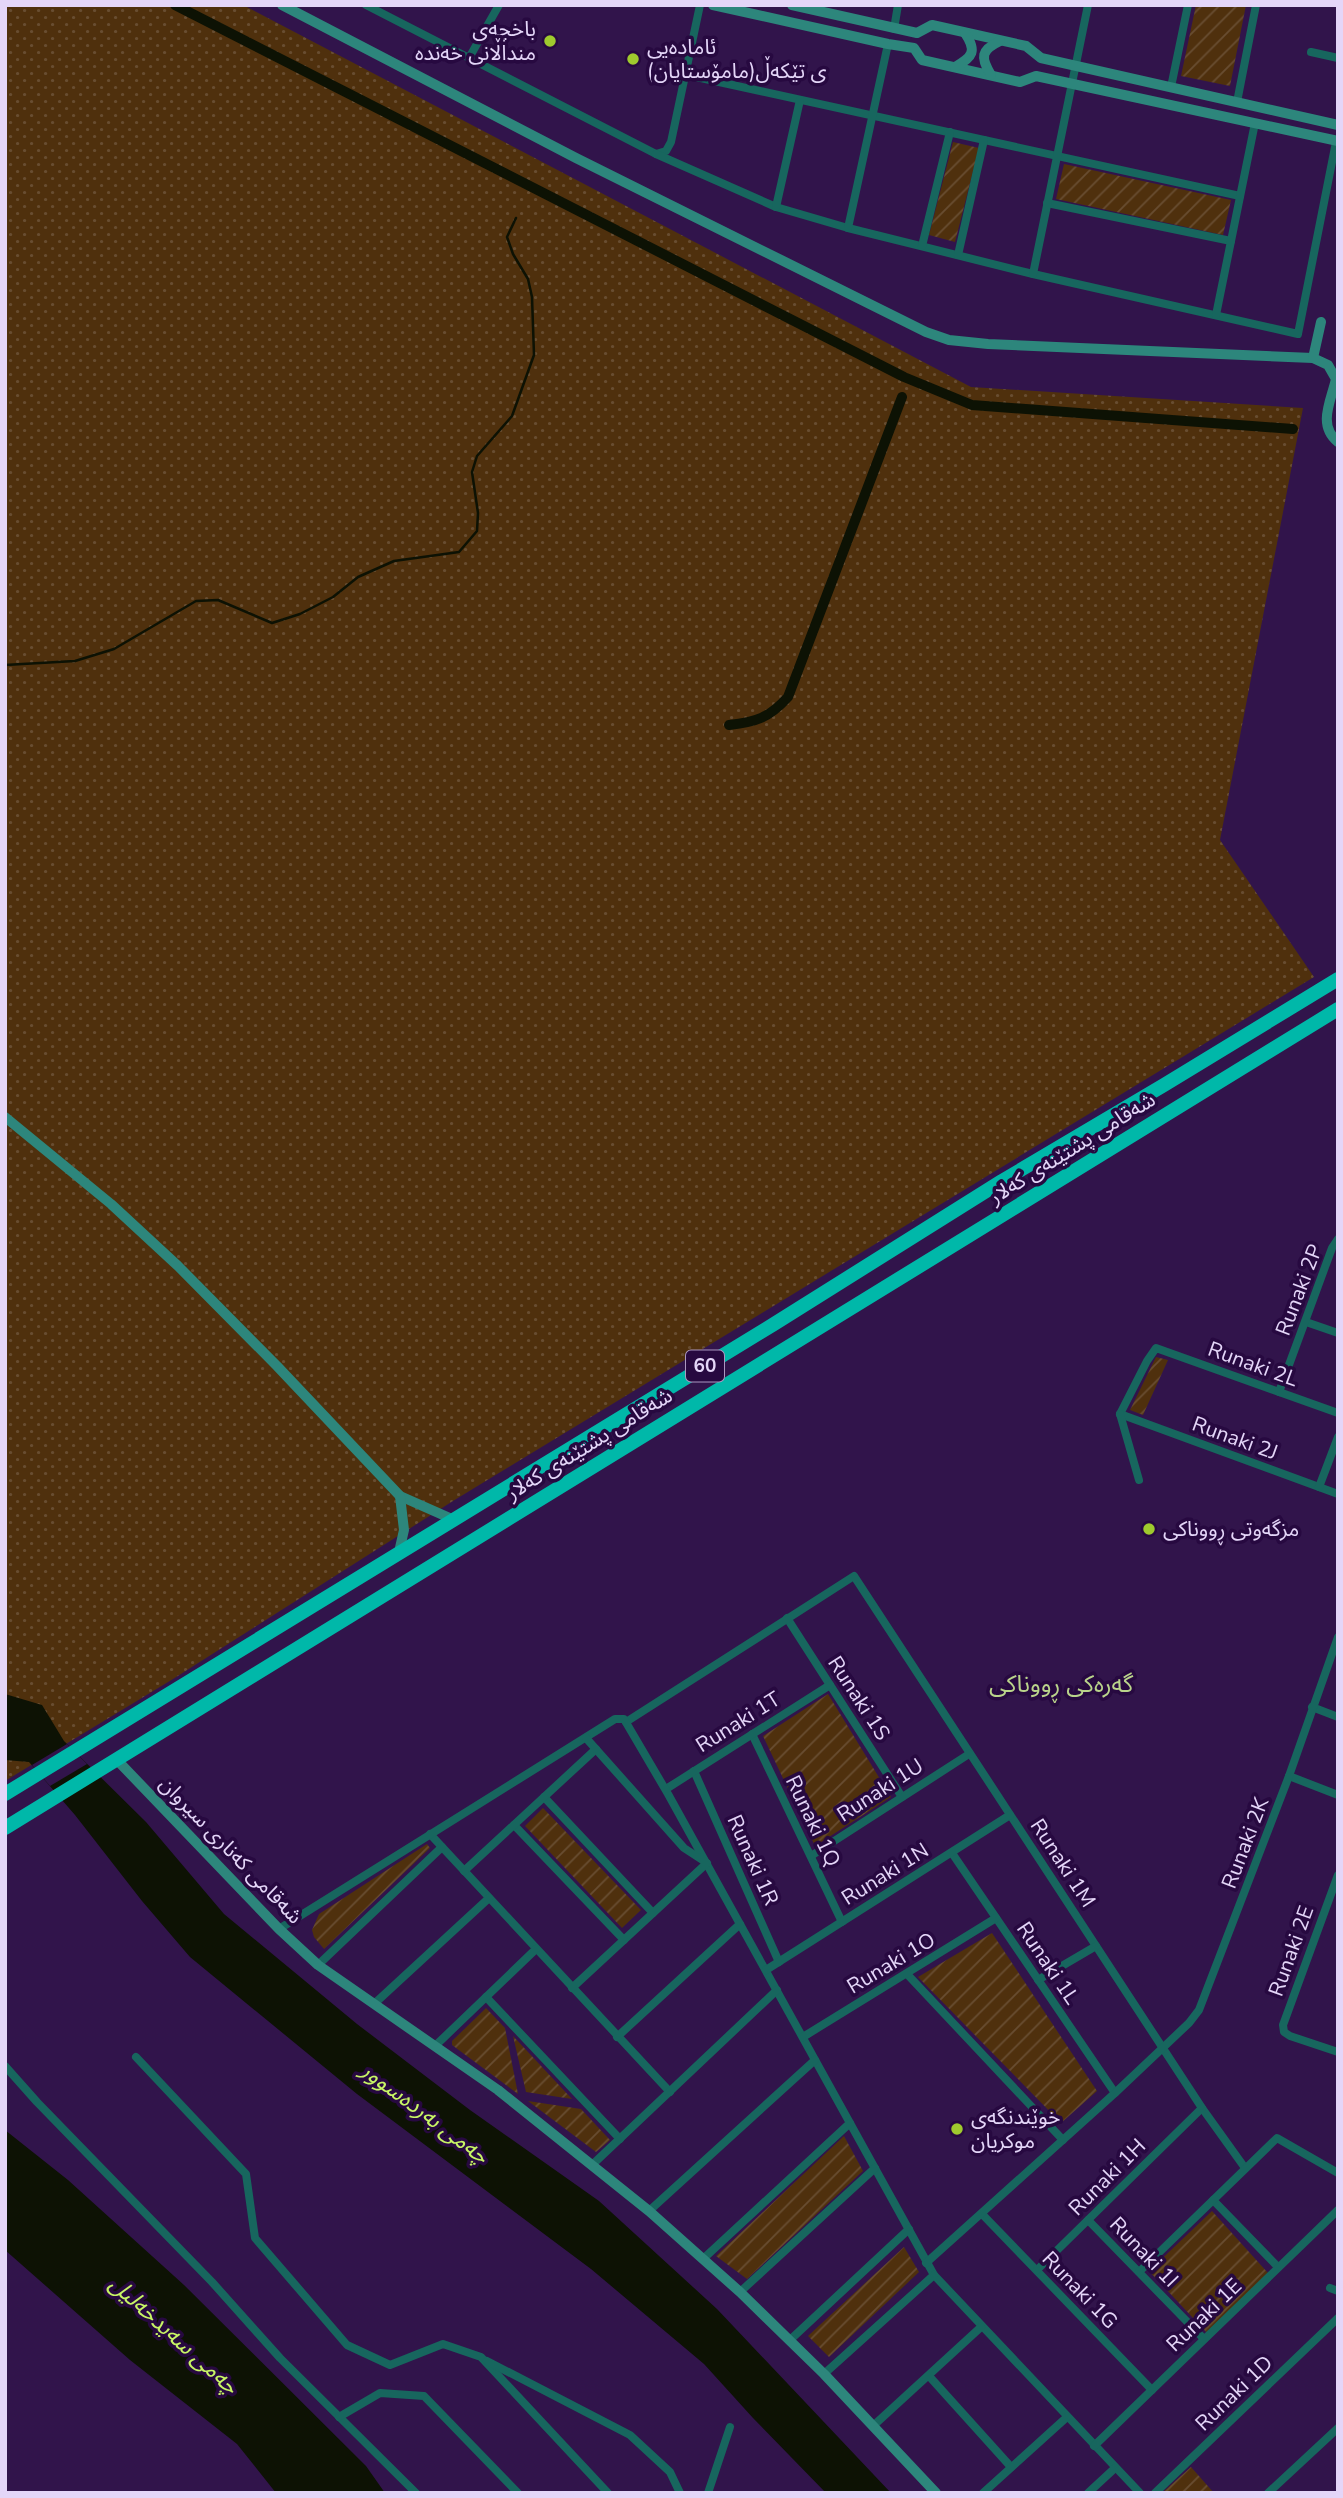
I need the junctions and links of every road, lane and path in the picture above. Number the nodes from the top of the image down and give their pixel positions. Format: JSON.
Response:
{"nodes":[{"id":1,"x":282,"y":5,"type":"edge"},
{"id":2,"x":366,"y":5,"type":"edge"},
{"id":3,"x":499,"y":5,"type":"edge"},
{"id":4,"x":700,"y":5,"type":"edge"},
{"id":5,"x":713,"y":5,"type":"edge"},
{"id":6,"x":792,"y":5,"type":"edge"},
{"id":7,"x":898,"y":5,"type":"edge"},
{"id":8,"x":1088,"y":5,"type":"edge"},
{"id":9,"x":1188,"y":5,"type":"edge"},
{"id":10,"x":1256,"y":5,"type":"edge"},
{"id":11,"x":894,"y":29,"type":"junction"},
{"id":12,"x":965,"y":33,"type":"junction"},
{"id":13,"x":1000,"y":41,"type":"junction"},
{"id":14,"x":888,"y":44,"type":"junction"},
{"id":15,"x":1311,"y":52,"type":"dead end"},
{"id":16,"x":469,"y":58,"type":"junction"},
{"id":17,"x":1338,"y":58,"type":"edge"},
{"id":18,"x":1076,"y":65,"type":"junction"},
{"id":19,"x":955,"y":67,"type":"junction"},
{"id":20,"x":687,"y":75,"type":"junction"},
{"id":21,"x":991,"y":75,"type":"junction"},
{"id":22,"x":1072,"y":84,"type":"junction"},
{"id":23,"x":1171,"y":87,"type":"junction"},
{"id":24,"x":800,"y":100,"type":"junction"},
{"id":25,"x":1237,"y":102,"type":"junction"},
{"id":26,"x":872,"y":115,"type":"junction"},
{"id":27,"x":1255,"y":123,"type":"junction"},
{"id":28,"x":1338,"y":125,"type":"edge"},
{"id":29,"x":950,"y":132,"type":"junction"},
{"id":30,"x":984,"y":140,"type":"junction"},
{"id":31,"x":1337,"y":141,"type":"edge"},
{"id":32,"x":656,"y":154,"type":"junction"},
{"id":33,"x":1057,"y":156,"type":"junction"},
{"id":34,"x":1240,"y":196,"type":"junction"},
{"id":35,"x":1047,"y":203,"type":"junction"},
{"id":36,"x":776,"y":207,"type":"junction"},
{"id":37,"x":848,"y":228,"type":"junction"},
{"id":38,"x":1231,"y":241,"type":"junction"},
{"id":39,"x":922,"y":246,"type":"junction"},
{"id":40,"x":958,"y":255,"type":"junction"},
{"id":41,"x":1033,"y":274,"type":"junction"},
{"id":42,"x":1216,"y":315,"type":"junction"},
{"id":43,"x":1321,"y":322,"type":"dead end"},
{"id":44,"x":1313,"y":358,"type":"junction"},
{"id":45,"x":1338,"y":442,"type":"edge"},
{"id":46,"x":1338,"y":979,"type":"edge"},
{"id":47,"x":1338,"y":1009,"type":"edge"},
{"id":48,"x":5,"y":1117,"type":"edge"},
{"id":49,"x":1338,"y":1239,"type":"edge"},
{"id":50,"x":1335,"y":1249,"type":"edge"},
{"id":51,"x":881,"y":1257,"type":"junction"},
{"id":52,"x":896,"y":1281,"type":"junction"},
{"id":53,"x":1306,"y":1322,"type":"junction"},
{"id":54,"x":1338,"y":1333,"type":"edge"},
{"id":55,"x":1279,"y":1392,"type":"junction"},
{"id":56,"x":1338,"y":1413,"type":"edge"},
{"id":57,"x":1120,"y":1414,"type":"junction"},
{"id":58,"x":1338,"y":1437,"type":"edge"},
{"id":59,"x":1139,"y":1479,"type":"dead end"},
{"id":60,"x":1319,"y":1487,"type":"junction"},
{"id":61,"x":1338,"y":1494,"type":"edge"},
{"id":62,"x":400,"y":1496,"type":"junction"},
{"id":63,"x":452,"y":1520,"type":"junction"},
{"id":64,"x":399,"y":1552,"type":"junction"},
{"id":65,"x":787,"y":1618,"type":"junction"},
{"id":66,"x":1338,"y":1637,"type":"edge"},
{"id":67,"x":830,"y":1685,"type":"junction"},
{"id":68,"x":1312,"y":1707,"type":"junction"},
{"id":69,"x":1338,"y":1717,"type":"edge"},
{"id":70,"x":626,"y":1722,"type":"junction"},
{"id":71,"x":752,"y":1734,"type":"junction"},
{"id":72,"x":586,"y":1738,"type":"junction"},
{"id":73,"x":596,"y":1749,"type":"junction"},
{"id":74,"x":969,"y":1754,"type":"junction"},
{"id":75,"x":111,"y":1763,"type":"junction"},
{"id":76,"x":694,"y":1771,"type":"junction"},
{"id":77,"x":1289,"y":1776,"type":"junction"},
{"id":78,"x":666,"y":1789,"type":"junction"},
{"id":79,"x":5,"y":1794,"type":"edge"},
{"id":80,"x":1338,"y":1795,"type":"edge"},
{"id":81,"x":544,"y":1797,"type":"junction"},
{"id":82,"x":902,"y":1797,"type":"junction"},
{"id":83,"x":1010,"y":1815,"type":"junction"},
{"id":84,"x":514,"y":1825,"type":"junction"},
{"id":85,"x":5,"y":1828,"type":"edge"},
{"id":86,"x":430,"y":1834,"type":"junction"},
{"id":87,"x":442,"y":1847,"type":"junction"},
{"id":88,"x":952,"y":1853,"type":"junction"},
{"id":89,"x":810,"y":1856,"type":"junction"},
{"id":90,"x":707,"y":1863,"type":"junction"},
{"id":91,"x":464,"y":1871,"type":"junction"},
{"id":92,"x":1338,"y":1875,"type":"edge"},
{"id":93,"x":489,"y":1898,"type":"junction"},
{"id":94,"x":653,"y":1913,"type":"junction"},
{"id":95,"x":996,"y":1918,"type":"junction"},
{"id":96,"x":842,"y":1922,"type":"junction"},
{"id":97,"x":740,"y":1924,"type":"junction"},
{"id":98,"x":279,"y":1929,"type":"junction"},
{"id":99,"x":624,"y":1940,"type":"junction"},
{"id":100,"x":1096,"y":1946,"type":"junction"},
{"id":101,"x":536,"y":1949,"type":"junction"},
{"id":102,"x":779,"y":1962,"type":"junction"},
{"id":103,"x":318,"y":1965,"type":"junction"},
{"id":104,"x":766,"y":1970,"type":"junction"},
{"id":105,"x":907,"y":1975,"type":"junction"},
{"id":106,"x":1038,"y":1980,"type":"junction"},
{"id":107,"x":572,"y":1988,"type":"junction"},
{"id":108,"x":777,"y":1990,"type":"junction"},
{"id":109,"x":486,"y":1997,"type":"junction"},
{"id":110,"x":374,"y":2004,"type":"junction"},
{"id":111,"x":617,"y":2036,"type":"junction"},
{"id":112,"x":803,"y":2037,"type":"junction"},
{"id":113,"x":435,"y":2046,"type":"junction"},
{"id":114,"x":1162,"y":2048,"type":"junction"},
{"id":115,"x":1338,"y":2052,"type":"edge"},
{"id":116,"x":136,"y":2057,"type":"dead end"},
{"id":117,"x":816,"y":2060,"type":"junction"},
{"id":118,"x":5,"y":2066,"type":"edge"},
{"id":119,"x":670,"y":2092,"type":"junction"},
{"id":120,"x":1115,"y":2093,"type":"junction"},
{"id":121,"x":1202,"y":2108,"type":"junction"},
{"id":122,"x":850,"y":2123,"type":"junction"},
{"id":123,"x":620,"y":2139,"type":"junction"},
{"id":124,"x":1063,"y":2140,"type":"junction"},
{"id":125,"x":592,"y":2165,"type":"junction"},
{"id":126,"x":875,"y":2168,"type":"junction"},
{"id":127,"x":1245,"y":2168,"type":"junction"},
{"id":128,"x":1338,"y":2173,"type":"edge"},
{"id":129,"x":1213,"y":2200,"type":"junction"},
{"id":130,"x":1338,"y":2210,"type":"edge"},
{"id":131,"x":649,"y":2211,"type":"junction"},
{"id":132,"x":982,"y":2214,"type":"junction"},
{"id":133,"x":1088,"y":2220,"type":"junction"},
{"id":134,"x":909,"y":2229,"type":"junction"},
{"id":135,"x":703,"y":2259,"type":"junction"},
{"id":136,"x":926,"y":2263,"type":"junction"},
{"id":137,"x":1278,"y":2267,"type":"junction"},
{"id":138,"x":1037,"y":2270,"type":"junction"},
{"id":139,"x":1139,"y":2272,"type":"junction"},
{"id":140,"x":933,"y":2275,"type":"junction"},
{"id":141,"x":740,"y":2292,"type":"junction"},
{"id":142,"x":1338,"y":2318,"type":"edge"},
{"id":143,"x":981,"y":2327,"type":"junction"},
{"id":144,"x":790,"y":2340,"type":"junction"},
{"id":145,"x":1204,"y":2340,"type":"junction"},
{"id":146,"x":481,"y":2357,"type":"junction"},
{"id":147,"x":824,"y":2374,"type":"junction"},
{"id":148,"x":929,"y":2376,"type":"junction"},
{"id":149,"x":1152,"y":2390,"type":"junction"},
{"id":150,"x":339,"y":2417,"type":"junction"},
{"id":151,"x":1067,"y":2417,"type":"junction"},
{"id":152,"x":873,"y":2426,"type":"junction"},
{"id":153,"x":730,"y":2427,"type":"dead end"},
{"id":154,"x":1338,"y":2428,"type":"edge"},
{"id":155,"x":1094,"y":2446,"type":"junction"},
{"id":156,"x":1011,"y":2467,"type":"junction"},
{"id":157,"x":1115,"y":2468,"type":"junction"},
{"id":158,"x":416,"y":2493,"type":"edge"},
{"id":159,"x":518,"y":2493,"type":"edge"},
{"id":160,"x":607,"y":2493,"type":"edge"},
{"id":161,"x":680,"y":2493,"type":"edge"},
{"id":162,"x":708,"y":2493,"type":"edge"},
{"id":163,"x":936,"y":2493,"type":"edge"},
{"id":164,"x":983,"y":2493,"type":"edge"},
{"id":165,"x":1088,"y":2493,"type":"edge"},
{"id":166,"x":1140,"y":2493,"type":"edge"},
{"id":167,"x":1154,"y":2493,"type":"edge"},
{"id":168,"x":1268,"y":2493,"type":"edge"}],
"edges":[{"from":1,"to":44,"type":"street"},
{"from":2,"to":16,"type":"street"},
{"from":3,"to":16,"type":"street"},
{"from":4,"to":20,"type":"street"},
{"from":5,"to":14,"type":"street"},
{"from":6,"to":11,"type":"street"},
{"from":7,"to":11,"type":"street"},
{"from":8,"to":18,"type":"street"},
{"from":9,"to":23,"type":"street"},
{"from":10,"to":25,"type":"street"},
{"from":11,"to":12,"type":"street"},
{"from":12,"to":13,"type":"street"},
{"from":12,"to":19,"type":"street"},
{"from":13,"to":18,"type":"street"},
{"from":13,"to":21,"type":"street"},
{"from":14,"to":19,"type":"street"},
{"from":14,"to":26,"type":"street"},
{"from":15,"to":17,"type":"street"},
{"from":16,"to":32,"type":"street"},
{"from":18,"to":22,"type":"street"},
{"from":18,"to":23,"type":"street"},
{"from":19,"to":21,"type":"street"},
{"from":20,"to":24,"type":"street"},
{"from":20,"to":32,"type":"street"},
{"from":21,"to":22,"type":"street"},
{"from":22,"to":27,"type":"street"},
{"from":22,"to":33,"type":"street"},
{"from":23,"to":25,"type":"street"},
{"from":24,"to":26,"type":"street"},
{"from":24,"to":36,"type":"street"},
{"from":25,"to":28,"type":"street"},
{"from":26,"to":29,"type":"street"},
{"from":26,"to":37,"type":"street"},
{"from":27,"to":31,"type":"street"},
{"from":27,"to":34,"type":"street"},
{"from":29,"to":30,"type":"street"},
{"from":29,"to":39,"type":"street"},
{"from":30,"to":33,"type":"street"},
{"from":30,"to":40,"type":"street"},
{"from":31,"to":42,"type":"street"},
{"from":32,"to":36,"type":"street"},
{"from":33,"to":34,"type":"street"},
{"from":33,"to":35,"type":"street"},
{"from":34,"to":38,"type":"street"},
{"from":35,"to":38,"type":"street"},
{"from":35,"to":41,"type":"street"},
{"from":36,"to":37,"type":"street"},
{"from":37,"to":39,"type":"street"},
{"from":38,"to":42,"type":"street"},
{"from":39,"to":40,"type":"street"},
{"from":40,"to":41,"type":"street"},
{"from":41,"to":42,"type":"street"},
{"from":43,"to":44,"type":"street"},
{"from":44,"to":45,"type":"street"},
{"from":46,"to":51,"type":"highway","name":"شەقامی پشتێنەی کەلار","number":"60"},
{"from":47,"to":52,"type":"highway","name":"شەقامی پشتێنەی کەلار","number":"60"},
{"from":48,"to":62,"type":"street"},
{"from":49,"to":50,"type":"street","name":"Runaki 2P"},
{"from":50,"to":53,"type":"street","name":"Runaki 2P"},
{"from":51,"to":52,"type":"highway"},
{"from":51,"to":63,"type":"highway","name":"شەقامی پشتێنەی کەلار","number":"60"},
{"from":52,"to":75,"type":"highway","name":"شەقامی پشتێنەی کەلار","number":"60"},
{"from":53,"to":54,"type":"street"},
{"from":53,"to":55,"type":"street","name":"Runaki 2P"},
{"from":55,"to":56,"type":"street","name":"Runaki 2L"},
{"from":55,"to":57,"type":"street","name":"Runaki 2L"},
{"from":57,"to":59,"type":"street"},
{"from":57,"to":60,"type":"street","name":"Runaki 2J"},
{"from":58,"to":60,"type":"street"},
{"from":60,"to":61,"type":"street","name":"Runaki 2J"},
{"from":62,"to":63,"type":"street"},
{"from":62,"to":64,"type":"street"},
{"from":63,"to":64,"type":"highway","name":"شەقامی پشتێنەی کەلار","number":"60"},
{"from":64,"to":79,"type":"highway","name":"شەقامی پشتێنەی کەلار","number":"60"},
{"from":65,"to":67,"type":"street","name":"Runaki 1S"},
{"from":65,"to":70,"type":"street"},
{"from":65,"to":74,"type":"street","name":"Runaki 1M"},
{"from":66,"to":68,"type":"street","name":"Runaki 2K"},
{"from":67,"to":71,"type":"street","name":"Runaki 1T"},
{"from":67,"to":82,"type":"street","name":"Runaki 1S"},
{"from":68,"to":69,"type":"street"},
{"from":68,"to":77,"type":"street","name":"Runaki 2K"},
{"from":70,"to":72,"type":"street"},
{"from":70,"to":78,"type":"street"},
{"from":71,"to":76,"type":"street","name":"Runaki 1T"},
{"from":71,"to":89,"type":"street","name":"Runaki 1Q"},
{"from":72,"to":73,"type":"street"},
{"from":72,"to":86,"type":"street"},
{"from":73,"to":81,"type":"street"},
{"from":73,"to":90,"type":"street"},
{"from":74,"to":82,"type":"street","name":"Runaki 1U"},
{"from":74,"to":83,"type":"street","name":"Runaki 1M"},
{"from":75,"to":85,"type":"highway","name":"شەقامی پشتێنەی کەلار","number":"60"},
{"from":75,"to":98,"type":"street","name":"شەقامی کەناری سیروان"},
{"from":76,"to":78,"type":"street","name":"Runaki 1T"},
{"from":76,"to":102,"type":"street","name":"Runaki 1R"},
{"from":77,"to":80,"type":"street"},
{"from":77,"to":114,"type":"street","name":"Runaki 2K"},
{"from":78,"to":90,"type":"street"},
{"from":81,"to":84,"type":"street"},
{"from":81,"to":94,"type":"street"},
{"from":82,"to":89,"type":"street","name":"Runaki 1U"},
{"from":83,"to":88,"type":"street","name":"Runaki 1N"},
{"from":83,"to":100,"type":"street","name":"Runaki 1M"},
{"from":84,"to":91,"type":"street"},
{"from":84,"to":99,"type":"street"},
{"from":86,"to":87,"type":"street"},
{"from":86,"to":98,"type":"street"},
{"from":87,"to":91,"type":"street"},
{"from":87,"to":103,"type":"street"},
{"from":88,"to":95,"type":"street","name":"Runaki 1L"},
{"from":88,"to":96,"type":"street","name":"Runaki 1N"},
{"from":89,"to":96,"type":"street","name":"Runaki 1Q"},
{"from":90,"to":94,"type":"street"},
{"from":90,"to":97,"type":"street"},
{"from":91,"to":93,"type":"street"},
{"from":92,"to":115,"type":"street","name":"Runaki 2E"},
{"from":93,"to":101,"type":"street"},
{"from":93,"to":110,"type":"street"},
{"from":94,"to":99,"type":"street"},
{"from":95,"to":105,"type":"street","name":"Runaki 1O"},
{"from":95,"to":106,"type":"street","name":"Runaki 1L"},
{"from":96,"to":102,"type":"street","name":"Runaki 1N"},
{"from":97,"to":104,"type":"street"},
{"from":97,"to":111,"type":"street"},
{"from":98,"to":103,"type":"street","name":"شەقامی کەناری سیروان"},
{"from":99,"to":107,"type":"street"},
{"from":100,"to":106,"type":"street"},
{"from":100,"to":114,"type":"street","name":"Runaki 1M"},
{"from":101,"to":107,"type":"street"},
{"from":101,"to":109,"type":"street"},
{"from":102,"to":104,"type":"street","name":"Runaki 1N"},
{"from":103,"to":110,"type":"street","name":"شەقامی کەناری سیروان"},
{"from":104,"to":108,"type":"street"},
{"from":105,"to":112,"type":"street","name":"Runaki 1O"},
{"from":105,"to":124,"type":"street"},
{"from":106,"to":120,"type":"street","name":"Runaki 1L"},
{"from":107,"to":111,"type":"street"},
{"from":108,"to":112,"type":"street"},
{"from":108,"to":119,"type":"street"},
{"from":109,"to":113,"type":"street"},
{"from":109,"to":123,"type":"street"},
{"from":110,"to":113,"type":"street","name":"شەقامی کەناری سیروان"},
{"from":111,"to":119,"type":"street"},
{"from":112,"to":117,"type":"street"},
{"from":113,"to":125,"type":"street","name":"شەقامی کەناری سیروان"},
{"from":114,"to":120,"type":"street","name":"Runaki 2K"},
{"from":114,"to":121,"type":"street","name":"Runaki 1M"},
{"from":116,"to":146,"type":"street"},
{"from":117,"to":122,"type":"street"},
{"from":117,"to":131,"type":"street"},
{"from":118,"to":150,"type":"street"},
{"from":119,"to":123,"type":"street"},
{"from":120,"to":124,"type":"street","name":"Runaki 2K"},
{"from":121,"to":127,"type":"street","name":"Runaki 1M"},
{"from":121,"to":133,"type":"street","name":"Runaki 1H"},
{"from":122,"to":126,"type":"street"},
{"from":122,"to":135,"type":"street"},
{"from":123,"to":125,"type":"street"},
{"from":124,"to":132,"type":"street","name":"Runaki 2K"},
{"from":125,"to":131,"type":"street","name":"شەقامی کەناری سیروان"},
{"from":126,"to":134,"type":"street"},
{"from":126,"to":141,"type":"street"},
{"from":127,"to":128,"type":"street"},
{"from":127,"to":129,"type":"street"},
{"from":129,"to":137,"type":"street"},
{"from":129,"to":139,"type":"street"},
{"from":130,"to":137,"type":"street","name":"Runaki 1E"},
{"from":131,"to":135,"type":"street","name":"شەقامی کەناری سیروان"},
{"from":132,"to":136,"type":"street","name":"Runaki 2K"},
{"from":132,"to":138,"type":"street","name":"Runaki 1G"},
{"from":133,"to":138,"type":"street","name":"Runaki 1H"},
{"from":133,"to":139,"type":"street","name":"Runaki 1I"},
{"from":134,"to":136,"type":"street"},
{"from":134,"to":144,"type":"street"},
{"from":135,"to":141,"type":"street","name":"شەقامی کەناری سیروان"},
{"from":136,"to":140,"type":"street"},
{"from":137,"to":145,"type":"street","name":"Runaki 1E"},
{"from":138,"to":149,"type":"street","name":"Runaki 1G"},
{"from":139,"to":145,"type":"street","name":"Runaki 1I"},
{"from":140,"to":143,"type":"street"},
{"from":140,"to":147,"type":"street"},
{"from":141,"to":144,"type":"street","name":"شەقامی کەناری سیروان"},
{"from":142,"to":167,"type":"street","name":"Runaki 1D"},
{"from":143,"to":148,"type":"street"},
{"from":143,"to":151,"type":"street"},
{"from":144,"to":147,"type":"street","name":"شەقامی کەناری سیروان"},
{"from":145,"to":149,"type":"street","name":"Runaki 1E"},
{"from":146,"to":160,"type":"street"},
{"from":146,"to":161,"type":"street"},
{"from":147,"to":152,"type":"street","name":"شەقامی کەناری سیروان"},
{"from":148,"to":152,"type":"street"},
{"from":148,"to":156,"type":"street"},
{"from":149,"to":155,"type":"street","name":"Runaki 1E"},
{"from":150,"to":158,"type":"street"},
{"from":150,"to":159,"type":"street"},
{"from":151,"to":155,"type":"street"},
{"from":151,"to":156,"type":"street"},
{"from":152,"to":163,"type":"street","name":"شەقامی کەناری سیروان"},
{"from":153,"to":162,"type":"street"},
{"from":154,"to":168,"type":"street"},
{"from":155,"to":157,"type":"street"},
{"from":156,"to":164,"type":"street"},
{"from":157,"to":165,"type":"street"},
{"from":157,"to":166,"type":"street"}]}
